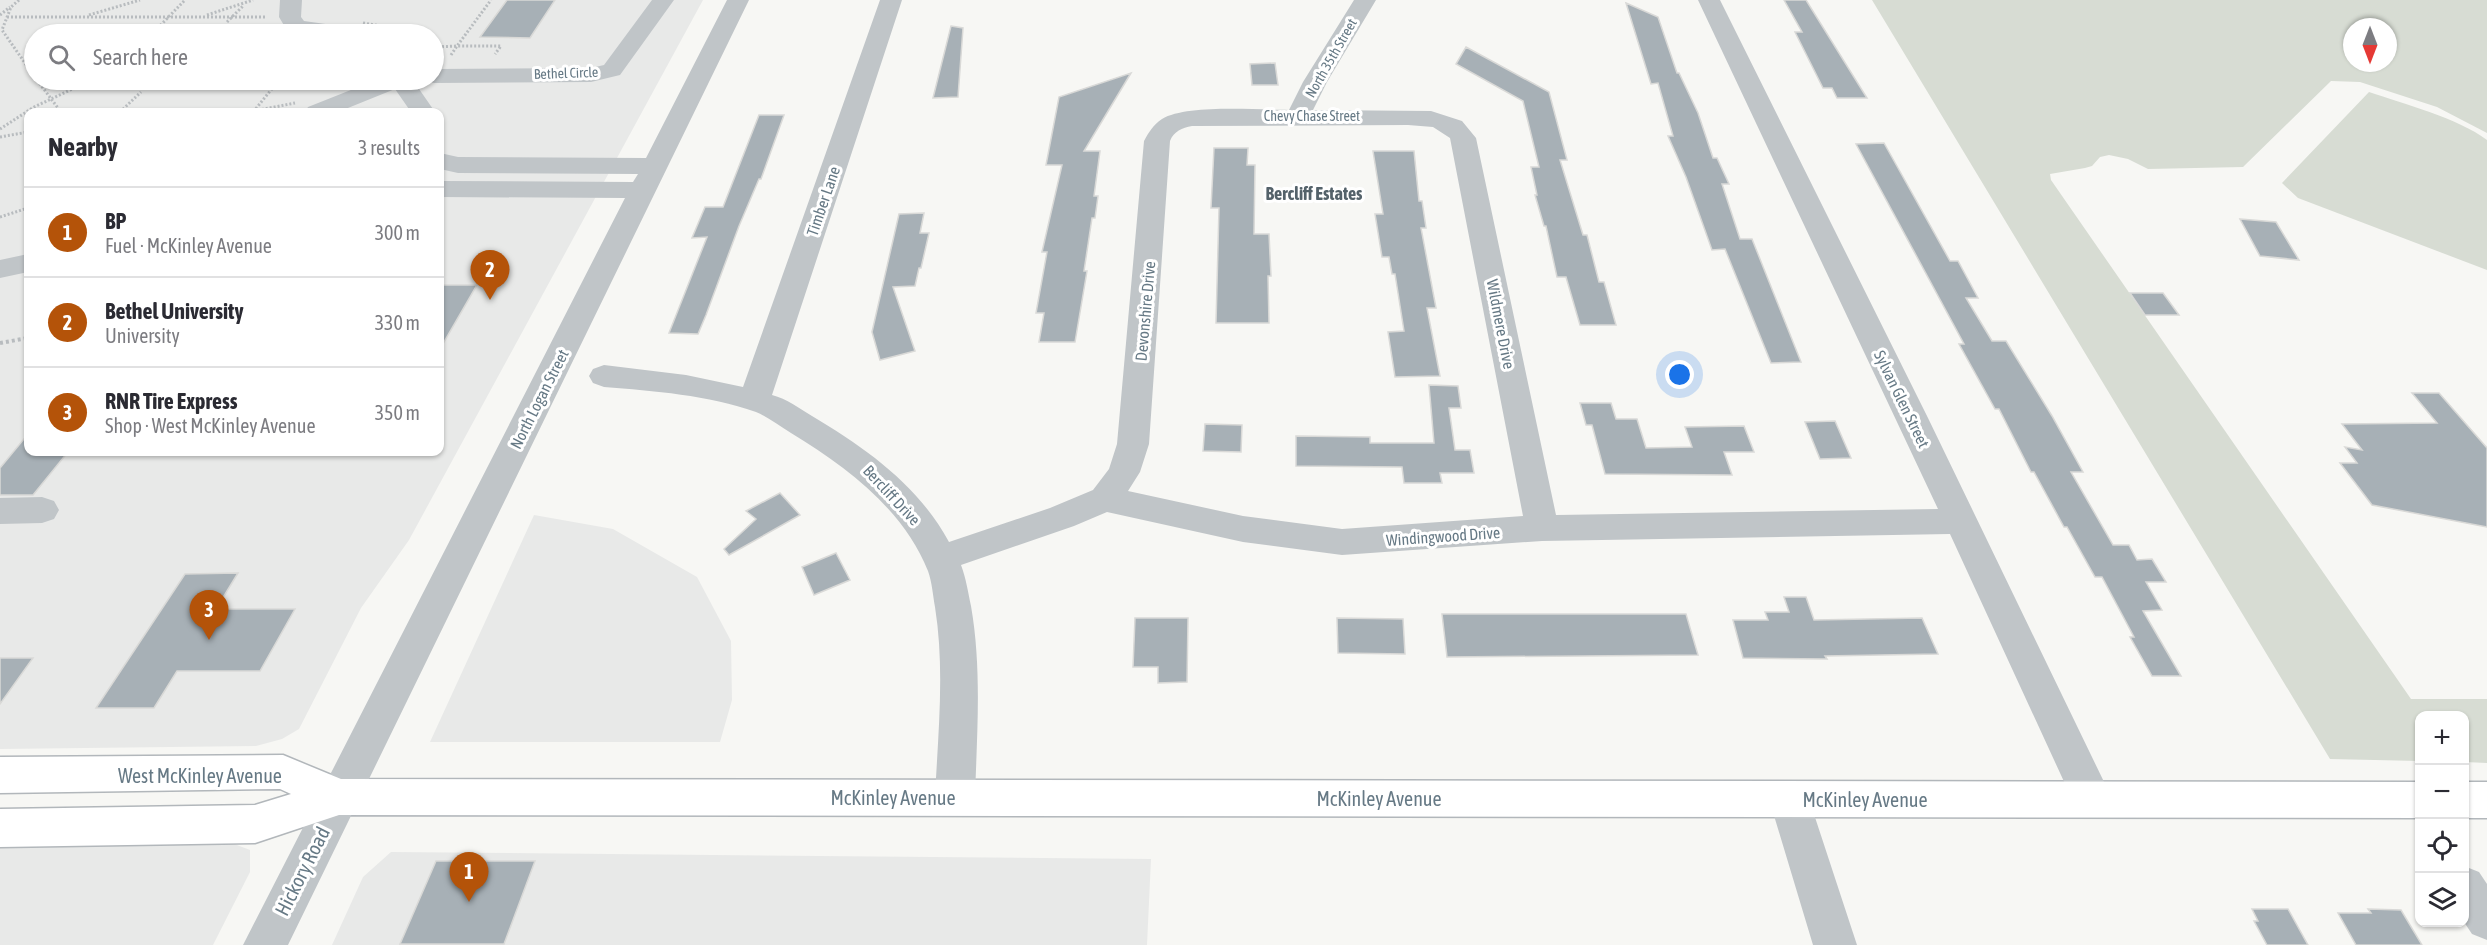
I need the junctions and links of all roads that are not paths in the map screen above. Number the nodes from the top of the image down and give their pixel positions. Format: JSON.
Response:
{"nodes":[{"id":1,"x":663,"y":0,"type":"edge"},
{"id":2,"x":738,"y":0,"type":"edge"},
{"id":3,"x":891,"y":0,"type":"edge"},
{"id":4,"x":1365,"y":0,"type":"edge"},
{"id":5,"x":1709,"y":0,"type":"edge"},
{"id":6,"x":291,"y":9,"type":"edge"},
{"id":7,"x":295,"y":24,"type":"edge"},
{"id":8,"x":444,"y":67,"type":"edge"},
{"id":9,"x":372,"y":90,"type":"edge"},
{"id":10,"x":411,"y":90,"type":"edge"},
{"id":11,"x":327,"y":108,"type":"edge"},
{"id":12,"x":421,"y":108,"type":"edge"},
{"id":13,"x":1298,"y":116,"type":"junction"},
{"id":14,"x":1173,"y":123,"type":"joint"},
{"id":15,"x":1451,"y":124,"type":"joint"},
{"id":16,"x":444,"y":162,"type":"edge"},
{"id":17,"x":649,"y":178,"type":"junction"},
{"id":18,"x":444,"y":189,"type":"edge"},
{"id":19,"x":24,"y":264,"type":"edge"},
{"id":20,"x":0,"y":269,"type":"edge"},
{"id":21,"x":604,"y":376,"type":"dead end"},
{"id":22,"x":754,"y":401,"type":"junction"},
{"id":23,"x":1105,"y":499,"type":"junction"},
{"id":24,"x":42,"y":510,"type":"dead end"},
{"id":25,"x":0,"y":511,"type":"edge"},
{"id":26,"x":1961,"y":521,"type":"junction"},
{"id":27,"x":1542,"y":528,"type":"junction"},
{"id":28,"x":939,"y":559,"type":"junction"},
{"id":29,"x":0,"y":776,"type":"edge"},
{"id":30,"x":339,"y":797,"type":"junction"},
{"id":31,"x":955,"y":797,"type":"junction"},
{"id":32,"x":1789,"y":799,"type":"junction"},
{"id":33,"x":2092,"y":799,"type":"junction"},
{"id":34,"x":2469,"y":800,"type":"edge"},
{"id":35,"x":2487,"y":800,"type":"edge"},
{"id":36,"x":2415,"y":806,"type":"edge"},
{"id":37,"x":0,"y":828,"type":"edge"},
{"id":38,"x":2469,"y":893,"type":"edge"},
{"id":39,"x":2487,"y":920,"type":"edge"},
{"id":40,"x":265,"y":945,"type":"edge"},
{"id":41,"x":1835,"y":945,"type":"edge"}],
"edges":[{"from":1,"to":8,"type":"street","name":"Bethel Circle"},
{"from":2,"to":17,"type":"street","name":"North Logan Street"},
{"from":3,"to":22,"type":"street","name":"Timber Lane"},
{"from":4,"to":13,"type":"street","name":"North 35th Street"},
{"from":5,"to":26,"type":"street","name":"Sylvan Glen Street"},
{"from":6,"to":7,"type":"street"},
{"from":9,"to":11,"type":"street"},
{"from":10,"to":12,"type":"street"},
{"from":13,"to":14,"type":"street","name":"Chevy Chase Street"},
{"from":13,"to":15,"type":"street","name":"Chevy Chase Street"},
{"from":14,"to":23,"type":"street","name":"Devonshire Drive"},
{"from":15,"to":27,"type":"street","name":"Wildmere Drive"},
{"from":16,"to":17,"type":"street"},
{"from":17,"to":18,"type":"street"},
{"from":17,"to":30,"type":"street","name":"North Logan Street"},
{"from":19,"to":20,"type":"street"},
{"from":21,"to":22,"type":"street","name":"Bercliff Drive"},
{"from":22,"to":28,"type":"street","name":"Bercliff Drive"},
{"from":23,"to":27,"type":"street","name":"Windingwood Drive"},
{"from":23,"to":28,"type":"street"},
{"from":24,"to":25,"type":"street"},
{"from":26,"to":27,"type":"street","name":"Windingwood Drive"},
{"from":26,"to":33,"type":"street","name":"Sylvan Glen Street"},
{"from":28,"to":31,"type":"street","name":"Bercliff Drive"},
{"from":29,"to":30,"type":"main road","name":"West McKinley Avenue"},
{"from":30,"to":31,"type":"main road","name":"McKinley Avenue"},
{"from":30,"to":37,"type":"main road"},
{"from":30,"to":40,"type":"street","name":"Hickory Road"},
{"from":31,"to":32,"type":"main road","name":"McKinley Avenue"},
{"from":32,"to":33,"type":"main road","name":"McKinley Avenue"},
{"from":32,"to":41,"type":"street"},
{"from":33,"to":36,"type":"main road","name":"McKinley Avenue"},
{"from":34,"to":35,"type":"main road"},
{"from":38,"to":39,"type":"street"}]}
